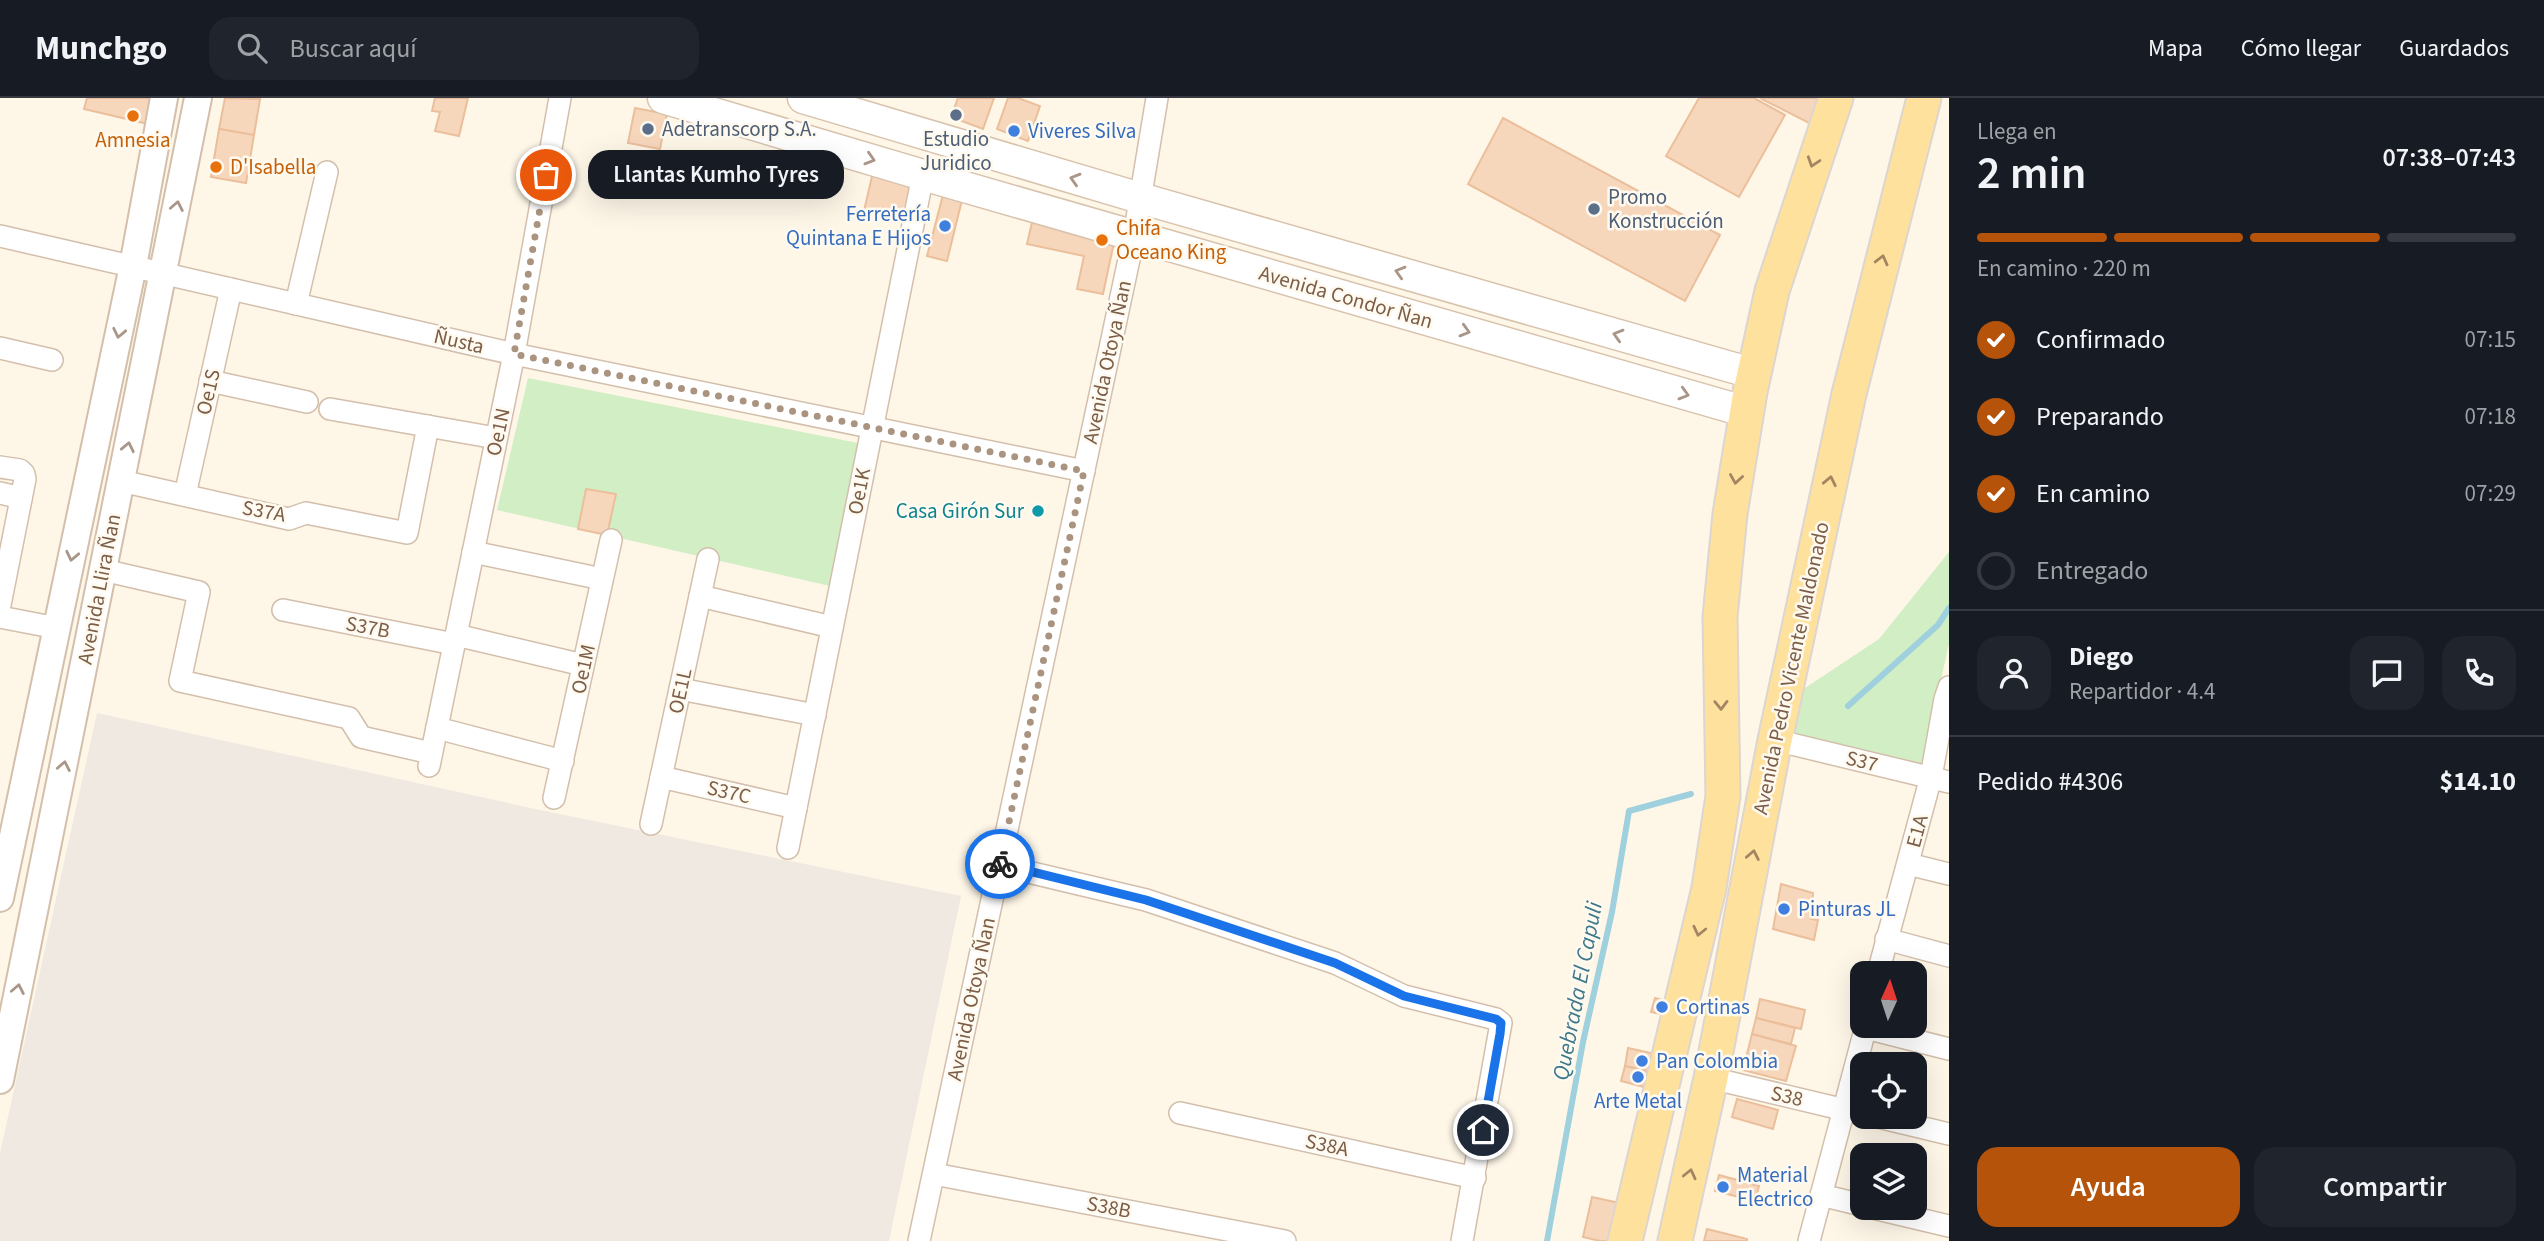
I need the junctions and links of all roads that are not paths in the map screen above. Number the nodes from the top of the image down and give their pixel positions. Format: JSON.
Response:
{"nodes":[{"id":1,"x":163,"y":98,"type":"edge"},
{"id":2,"x":198,"y":98,"type":"edge"},
{"id":3,"x":560,"y":98,"type":"edge"},
{"id":4,"x":663,"y":98,"type":"edge"},
{"id":5,"x":803,"y":98,"type":"edge"},
{"id":6,"x":1157,"y":98,"type":"edge"},
{"id":7,"x":1836,"y":98,"type":"edge"},
{"id":8,"x":1915,"y":103,"type":"edge"},
{"id":9,"x":327,"y":172,"type":"dead end"},
{"id":10,"x":923,"y":175,"type":"junction"},
{"id":11,"x":1140,"y":198,"type":"junction"},
{"id":12,"x":0,"y":236,"type":"edge"},
{"id":13,"x":1134,"y":236,"type":"junction"},
{"id":14,"x":133,"y":266,"type":"junction"},
{"id":15,"x":163,"y":273,"type":"junction"},
{"id":16,"x":231,"y":289,"type":"junction"},
{"id":17,"x":296,"y":304,"type":"junction"},
{"id":18,"x":0,"y":348,"type":"edge"},
{"id":19,"x":514,"y":354,"type":"junction"},
{"id":20,"x":52,"y":360,"type":"dead end"},
{"id":21,"x":1755,"y":374,"type":"junction"},
{"id":22,"x":210,"y":382,"type":"junction"},
{"id":23,"x":307,"y":402,"type":"dead end"},
{"id":24,"x":330,"y":410,"type":"dead end"},
{"id":25,"x":1747,"y":412,"type":"junction"},
{"id":26,"x":428,"y":426,"type":"junction"},
{"id":27,"x":872,"y":427,"type":"junction"},
{"id":28,"x":496,"y":438,"type":"junction"},
{"id":29,"x":0,"y":467,"type":"edge"},
{"id":30,"x":1084,"y":471,"type":"junction"},
{"id":31,"x":121,"y":481,"type":"junction"},
{"id":32,"x":0,"y":493,"type":"edge"},
{"id":33,"x":185,"y":495,"type":"junction"},
{"id":34,"x":21,"y":498,"type":"junction"},
{"id":35,"x":611,"y":540,"type":"dead end"},
{"id":36,"x":473,"y":552,"type":"junction"},
{"id":37,"x":708,"y":559,"type":"dead end"},
{"id":38,"x":103,"y":570,"type":"junction"},
{"id":39,"x":602,"y":579,"type":"junction"},
{"id":40,"x":700,"y":596,"type":"junction"},
{"id":41,"x":0,"y":605,"type":"edge"},
{"id":42,"x":283,"y":610,"type":"dead end"},
{"id":43,"x":0,"y":617,"type":"edge"},
{"id":44,"x":832,"y":627,"type":"junction"},
{"id":45,"x":57,"y":628,"type":"junction"},
{"id":46,"x":455,"y":640,"type":"junction"},
{"id":47,"x":583,"y":665,"type":"junction"},
{"id":48,"x":680,"y":689,"type":"junction"},
{"id":49,"x":1948,"y":695,"type":"edge"},
{"id":50,"x":815,"y":715,"type":"junction"},
{"id":51,"x":437,"y":728,"type":"junction"},
{"id":52,"x":1775,"y":740,"type":"junction"},
{"id":53,"x":563,"y":761,"type":"junction"},
{"id":54,"x":661,"y":777,"type":"junction"},
{"id":55,"x":1940,"y":780,"type":"edge"},
{"id":56,"x":554,"y":798,"type":"dead end"},
{"id":57,"x":796,"y":808,"type":"junction"},
{"id":58,"x":651,"y":824,"type":"dead end"},
{"id":59,"x":788,"y":848,"type":"dead end"},
{"id":60,"x":1908,"y":864,"type":"junction"},
{"id":61,"x":999,"y":865,"type":"junction"},
{"id":62,"x":1949,"y":874,"type":"edge"},
{"id":63,"x":0,"y":898,"type":"edge"},
{"id":64,"x":1886,"y":939,"type":"junction"},
{"id":65,"x":1949,"y":956,"type":"edge"},
{"id":66,"x":1881,"y":961,"type":"edge"},
{"id":67,"x":1908,"y":1038,"type":"edge"},
{"id":68,"x":1949,"y":1049,"type":"edge"},
{"id":69,"x":1711,"y":1078,"type":"junction"},
{"id":70,"x":0,"y":1080,"type":"edge"},
{"id":71,"x":1850,"y":1110,"type":"edge"},
{"id":72,"x":1180,"y":1113,"type":"dead end"},
{"id":73,"x":1850,"y":1119,"type":"edge"},
{"id":74,"x":1925,"y":1129,"type":"edge"},
{"id":75,"x":1949,"y":1135,"type":"edge"},
{"id":76,"x":934,"y":1174,"type":"junction"},
{"id":77,"x":1475,"y":1178,"type":"junction"},
{"id":78,"x":1821,"y":1195,"type":"junction"},
{"id":79,"x":1850,"y":1202,"type":"edge"},
{"id":80,"x":1924,"y":1220,"type":"edge"},
{"id":81,"x":1949,"y":1226,"type":"edge"},
{"id":82,"x":919,"y":1241,"type":"edge"},
{"id":83,"x":1285,"y":1241,"type":"edge"},
{"id":84,"x":1462,"y":1241,"type":"edge"},
{"id":85,"x":1625,"y":1241,"type":"edge"},
{"id":86,"x":1675,"y":1241,"type":"edge"},
{"id":87,"x":1809,"y":1241,"type":"edge"}],
"edges":[{"from":1,"to":14,"type":"street","name":"Avenida Llira Ñan"},
{"from":15,"to":2,"type":"street","name":"Avenida Llira Ñan","one_way":true},
{"from":3,"to":19,"type":"street","name":"Oe1N"},
{"from":4,"to":10,"type":"main road","name":"Avenida Condor Ñan","one_way":true},
{"from":11,"to":5,"type":"main road","name":"Avenida Condor Ñan","one_way":true},
{"from":6,"to":11,"type":"street","name":"Avenida Otoya Ñan"},
{"from":7,"to":21,"type":"main road","name":"Avenida Pedro Vicente Maldonado","one_way":true},
{"from":52,"to":8,"type":"main road","name":"Avenida Pedro Vicente Maldonado","one_way":true},
{"from":9,"to":17,"type":"street"},
{"from":10,"to":13,"type":"main road","name":"Avenida Condor Ñan"},
{"from":10,"to":27,"type":"street","name":"Oe1K"},
{"from":11,"to":13,"type":"street","name":"Avenida Otoya Ñan"},
{"from":21,"to":11,"type":"main road","name":"Avenida Condor Ñan","one_way":true},
{"from":12,"to":14,"type":"street","name":"Ñusta"},
{"from":13,"to":25,"type":"main road","name":"Avenida Condor Ñan","one_way":true},
{"from":13,"to":30,"type":"street","name":"Avenida Otoya Ñan"},
{"from":14,"to":15,"type":"street","name":"Ñusta"},
{"from":14,"to":45,"type":"street","name":"Avenida Llira Ñan","one_way":true},
{"from":15,"to":16,"type":"street","name":"Ñusta"},
{"from":31,"to":15,"type":"street","name":"Avenida Llira Ñan","one_way":true},
{"from":16,"to":17,"type":"street","name":"Ñusta"},
{"from":16,"to":22,"type":"street","name":"Oe1S"},
{"from":17,"to":19,"type":"street","name":"Ñusta"},
{"from":18,"to":20,"type":"street"},
{"from":19,"to":27,"type":"street","name":"Ñusta"},
{"from":19,"to":28,"type":"street","name":"Oe1N"},
{"from":21,"to":25,"type":"main road","name":"Avenida Pedro Vicente Maldonado"},
{"from":22,"to":23,"type":"street"},
{"from":22,"to":33,"type":"street","name":"Oe1S"},
{"from":24,"to":26,"type":"street"},
{"from":25,"to":85,"type":"main road","name":"Avenida Pedro Vicente Maldonado","one_way":true},
{"from":26,"to":28,"type":"street"},
{"from":26,"to":33,"type":"street","name":"S37A"},
{"from":27,"to":30,"type":"street","name":"Ñusta"},
{"from":27,"to":44,"type":"street","name":"Oe1K"},
{"from":28,"to":36,"type":"street","name":"Oe1N"},
{"from":29,"to":34,"type":"street"},
{"from":30,"to":61,"type":"street","name":"Avenida Otoya Ñan"},
{"from":31,"to":33,"type":"street","name":"S37A"},
{"from":31,"to":38,"type":"street","name":"Avenida Llira Ñan"},
{"from":32,"to":34,"type":"street"},
{"from":34,"to":41,"type":"street"},
{"from":35,"to":39,"type":"street","name":"Oe1M"},
{"from":36,"to":39,"type":"street"},
{"from":36,"to":46,"type":"street","name":"Oe1N"},
{"from":37,"to":40,"type":"street","name":"OE1L"},
{"from":38,"to":51,"type":"street","name":"Oe1N"},
{"from":70,"to":38,"type":"street","name":"Avenida Llira Ñan","one_way":true},
{"from":39,"to":47,"type":"street","name":"Oe1M"},
{"from":40,"to":44,"type":"street"},
{"from":40,"to":48,"type":"street","name":"OE1L"},
{"from":42,"to":46,"type":"street","name":"S37B"},
{"from":43,"to":45,"type":"street"},
{"from":44,"to":50,"type":"street","name":"Oe1K"},
{"from":45,"to":63,"type":"street","name":"Avenida Llira Ñan"},
{"from":46,"to":47,"type":"street","name":"S37B"},
{"from":46,"to":51,"type":"street","name":"Oe1N"},
{"from":47,"to":53,"type":"street","name":"Oe1M"},
{"from":48,"to":50,"type":"street"},
{"from":48,"to":54,"type":"street","name":"OE1L"},
{"from":49,"to":55,"type":"street","name":"E1A"},
{"from":50,"to":57,"type":"street","name":"Oe1K"},
{"from":51,"to":53,"type":"street"},
{"from":52,"to":55,"type":"street","name":"S37"},
{"from":69,"to":52,"type":"main road","name":"Avenida Pedro Vicente Maldonado","one_way":true},
{"from":53,"to":56,"type":"street","name":"Oe1M"},
{"from":54,"to":57,"type":"street","name":"S37C"},
{"from":54,"to":58,"type":"street","name":"OE1L"},
{"from":55,"to":60,"type":"street","name":"E1A"},
{"from":57,"to":59,"type":"street","name":"Oe1K"},
{"from":60,"to":62,"type":"street"},
{"from":60,"to":64,"type":"street","name":"E1A"},
{"from":61,"to":76,"type":"street","name":"Avenida Otoya Ñan"},
{"from":61,"to":77,"type":"street"},
{"from":64,"to":65,"type":"street"},
{"from":64,"to":66,"type":"street","name":"E1A"},
{"from":67,"to":68,"type":"street"},
{"from":69,"to":71,"type":"street","name":"S38"},
{"from":86,"to":69,"type":"main road","name":"Avenida Pedro Vicente Maldonado","one_way":true},
{"from":72,"to":77,"type":"street","name":"S38A"},
{"from":73,"to":78,"type":"street"},
{"from":74,"to":75,"type":"street"},
{"from":76,"to":82,"type":"street","name":"Avenida Otoya Ñan"},
{"from":76,"to":83,"type":"street","name":"S38B"},
{"from":77,"to":84,"type":"street"},
{"from":78,"to":79,"type":"street"},
{"from":78,"to":87,"type":"street"},
{"from":80,"to":81,"type":"street"}]}
